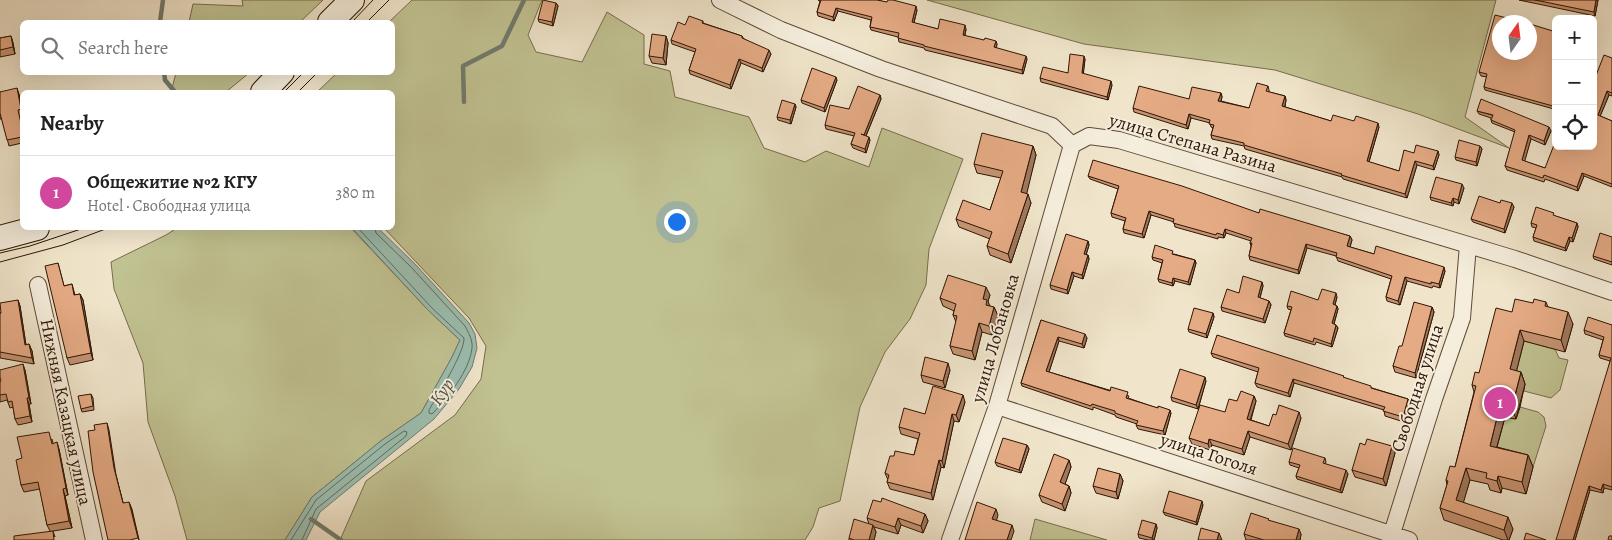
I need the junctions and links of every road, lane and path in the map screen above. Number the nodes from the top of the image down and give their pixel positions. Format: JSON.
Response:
{"nodes":[{"id":1,"x":352,"y":0,"type":"edge"},
{"id":2,"x":720,"y":0,"type":"edge"},
{"id":3,"x":332,"y":20,"type":"edge"},
{"id":4,"x":279,"y":75,"type":"edge"},
{"id":5,"x":265,"y":90,"type":"edge"},
{"id":6,"x":1072,"y":145,"type":"junction"},
{"id":7,"x":26,"y":230,"type":"edge"},
{"id":8,"x":1,"y":234,"type":"edge"},
{"id":9,"x":1468,"y":245,"type":"junction"},
{"id":10,"x":38,"y":285,"type":"dead end"},
{"id":11,"x":1612,"y":292,"type":"edge"},
{"id":12,"x":997,"y":406,"type":"junction"},
{"id":13,"x":1391,"y":538,"type":"edge"},
{"id":14,"x":94,"y":540,"type":"edge"},
{"id":15,"x":950,"y":540,"type":"edge"},
{"id":16,"x":1409,"y":540,"type":"edge"}],
"edges":[{"from":1,"to":3,"type":"main road"},
{"from":2,"to":6,"type":"street"},
{"from":4,"to":5,"type":"main road"},
{"from":6,"to":9,"type":"street","name":"улица Степана Разина"},
{"from":6,"to":12,"type":"street","name":"улица Лобановка"},
{"from":7,"to":8,"type":"main road"},
{"from":9,"to":11,"type":"street","name":"улица Степана Разина"},
{"from":9,"to":13,"type":"street","name":"Свободная улица"},
{"from":10,"to":14,"type":"street","name":"Нижняя Казацкая улица"},
{"from":12,"to":13,"type":"street","name":"улица Гоголя"},
{"from":12,"to":15,"type":"street","name":"улица Лобановка"},
{"from":13,"to":16,"type":"street","name":"улица Гоголя"}]}
